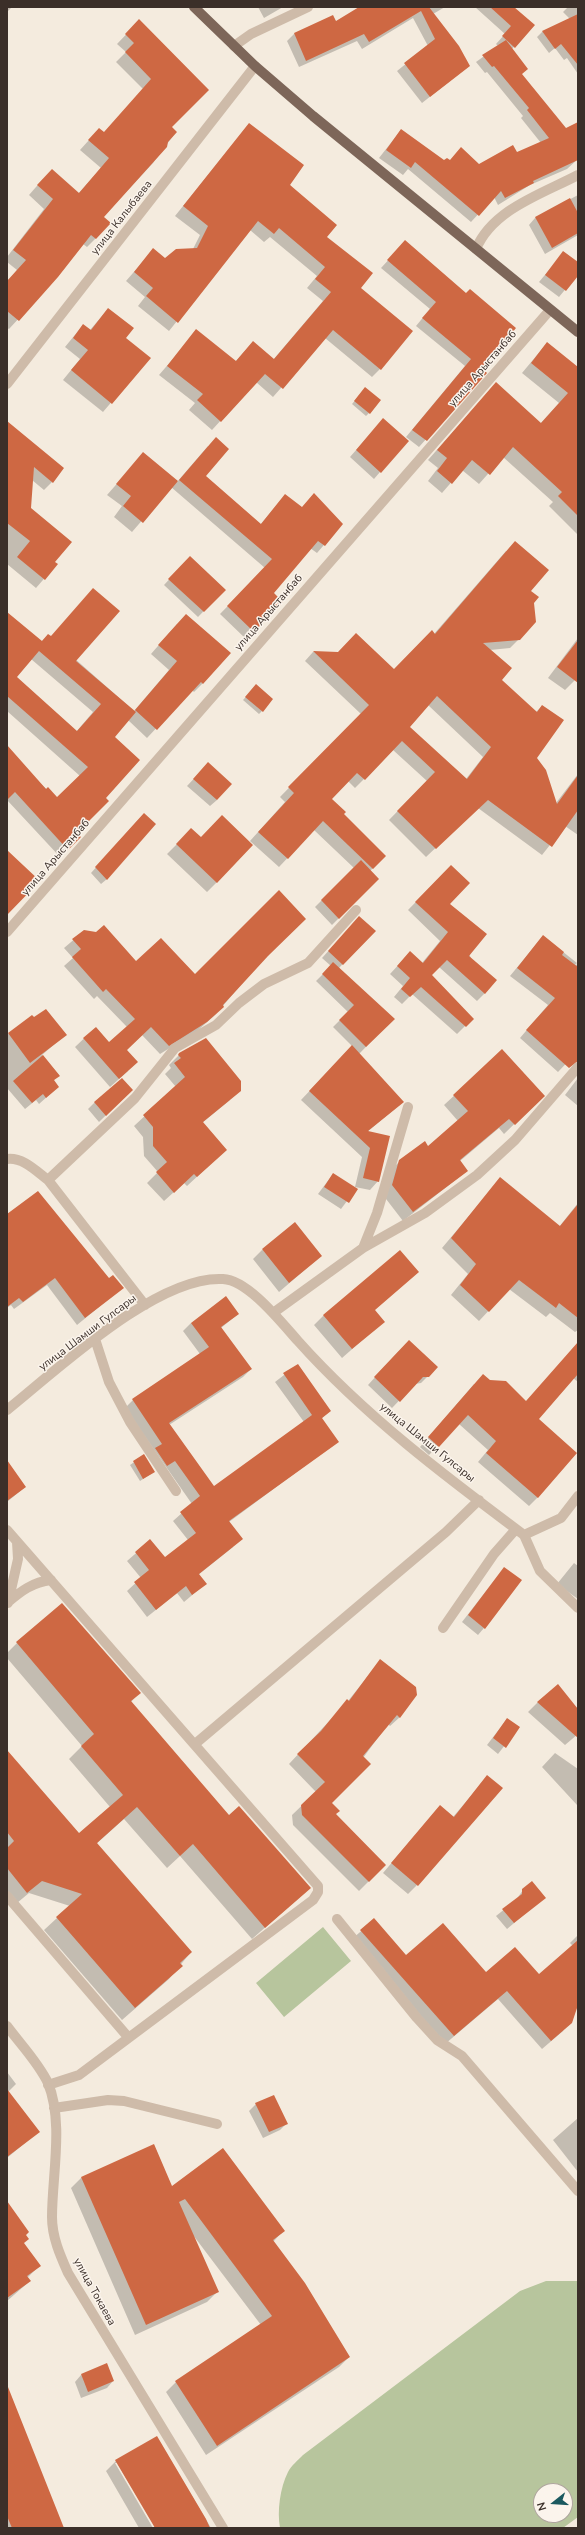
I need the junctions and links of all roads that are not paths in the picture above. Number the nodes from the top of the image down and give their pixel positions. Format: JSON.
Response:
{"nodes":[{"id":1,"x":194,"y":7,"type":"edge"},
{"id":2,"x":308,"y":7,"type":"edge"},
{"id":3,"x":234,"y":46,"type":"junction"},
{"id":4,"x":255,"y":66,"type":"junction"},
{"id":5,"x":578,"y":176,"type":"edge"},
{"id":6,"x":476,"y":249,"type":"junction"},
{"id":7,"x":550,"y":310,"type":"junction"},
{"id":8,"x":578,"y":332,"type":"edge"},
{"id":9,"x":7,"y":384,"type":"edge"},
{"id":10,"x":356,"y":910,"type":"dead end"},
{"id":11,"x":7,"y":932,"type":"edge"},
{"id":12,"x":578,"y":1067,"type":"edge"},
{"id":13,"x":408,"y":1107,"type":"dead end"},
{"id":14,"x":7,"y":1159,"type":"edge"},
{"id":15,"x":48,"y":1180,"type":"junction"},
{"id":16,"x":363,"y":1248,"type":"junction"},
{"id":17,"x":145,"y":1305,"type":"junction"},
{"id":18,"x":273,"y":1313,"type":"junction"},
{"id":19,"x":95,"y":1339,"type":"junction"},
{"id":20,"x":7,"y":1410,"type":"edge"},
{"id":21,"x":176,"y":1491,"type":"dead end"},
{"id":22,"x":578,"y":1496,"type":"edge"},
{"id":23,"x":479,"y":1500,"type":"junction"},
{"id":24,"x":7,"y":1530,"type":"edge"},
{"id":25,"x":520,"y":1532,"type":"junction"},
{"id":26,"x":17,"y":1542,"type":"junction"},
{"id":27,"x":52,"y":1580,"type":"junction"},
{"id":28,"x":7,"y":1603,"type":"edge"},
{"id":29,"x":578,"y":1608,"type":"edge"},
{"id":30,"x":443,"y":1628,"type":"dead end"},
{"id":31,"x":195,"y":1744,"type":"junction"},
{"id":32,"x":7,"y":1896,"type":"edge"},
{"id":33,"x":338,"y":1919,"type":"dead end"},
{"id":34,"x":7,"y":2026,"type":"edge"},
{"id":35,"x":128,"y":2037,"type":"junction"},
{"id":36,"x":18,"y":2040,"type":"junction"},
{"id":37,"x":7,"y":2042,"type":"edge"},
{"id":38,"x":48,"y":2085,"type":"junction"},
{"id":39,"x":54,"y":2108,"type":"junction"},
{"id":40,"x":217,"y":2124,"type":"dead end"},
{"id":41,"x":578,"y":2191,"type":"edge"},
{"id":42,"x":223,"y":2528,"type":"edge"}],
"edges":[{"from":1,"to":3,"type":"main road"},
{"from":2,"to":3,"type":"street"},
{"from":3,"to":4,"type":"main road"},
{"from":4,"to":6,"type":"main road"},
{"from":4,"to":9,"type":"street","name":"улица Калыбаева"},
{"from":5,"to":6,"type":"street"},
{"from":6,"to":7,"type":"main road"},
{"from":7,"to":8,"type":"main road"},
{"from":7,"to":11,"type":"street","name":"улица Арыстанбаб"},
{"from":10,"to":15,"type":"street"},
{"from":12,"to":16,"type":"street"},
{"from":13,"to":16,"type":"street"},
{"from":14,"to":15,"type":"street"},
{"from":15,"to":17,"type":"street"},
{"from":16,"to":18,"type":"street"},
{"from":17,"to":18,"type":"street","name":"улица Шамши Гулсары"},
{"from":17,"to":19,"type":"street","name":"улица Шамши Гулсары"},
{"from":18,"to":23,"type":"street","name":"улица Шамши Гулсары"},
{"from":19,"to":20,"type":"street","name":"улица Шамши Гулсары"},
{"from":19,"to":21,"type":"street"},
{"from":22,"to":25,"type":"street"},
{"from":23,"to":25,"type":"street","name":"улица Шамши Гулсары"},
{"from":23,"to":31,"type":"street"},
{"from":24,"to":26,"type":"street"},
{"from":25,"to":29,"type":"street"},
{"from":25,"to":30,"type":"street"},
{"from":26,"to":27,"type":"street"},
{"from":26,"to":28,"type":"street"},
{"from":27,"to":28,"type":"street"},
{"from":27,"to":31,"type":"street"},
{"from":31,"to":35,"type":"street"},
{"from":32,"to":35,"type":"street"},
{"from":33,"to":41,"type":"street"},
{"from":34,"to":36,"type":"street","name":"улица Токаева"},
{"from":35,"to":38,"type":"street"},
{"from":36,"to":37,"type":"street"},
{"from":36,"to":38,"type":"street","name":"улица Токаева"},
{"from":38,"to":39,"type":"street","name":"улица Токаева"},
{"from":39,"to":40,"type":"street"},
{"from":39,"to":42,"type":"street","name":"улица Токаева"}]}
